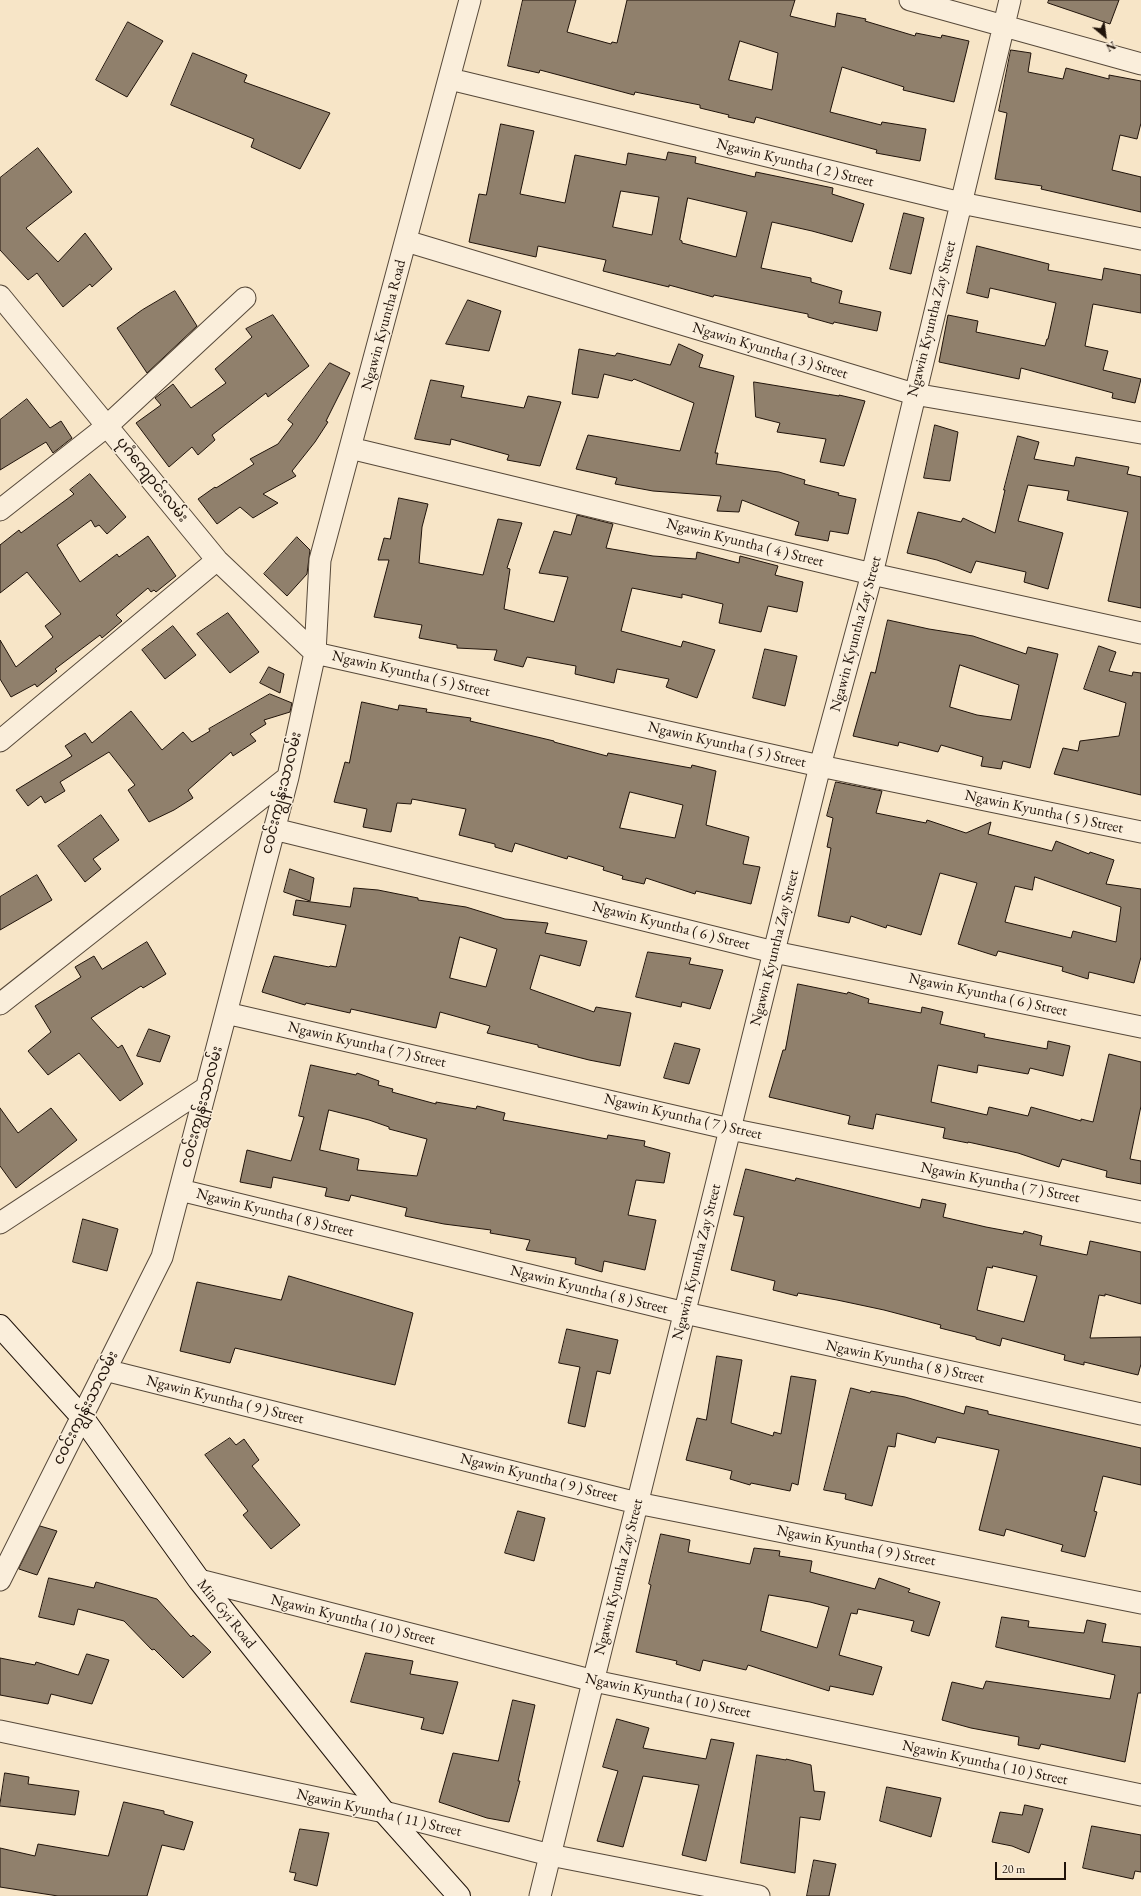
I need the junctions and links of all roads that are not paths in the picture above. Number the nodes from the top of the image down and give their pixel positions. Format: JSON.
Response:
{"nodes":[{"id":1,"x":470,"y":0,"type":"edge"},
{"id":2,"x":910,"y":0,"type":"edge"},
{"id":3,"x":1010,"y":0,"type":"edge"},
{"id":4,"x":1004,"y":26,"type":"junction"},
{"id":5,"x":1141,"y":64,"type":"edge"},
{"id":6,"x":450,"y":79,"type":"junction"},
{"id":7,"x":961,"y":203,"type":"junction"},
{"id":8,"x":1141,"y":239,"type":"edge"},
{"id":9,"x":406,"y":241,"type":"junction"},
{"id":10,"x":0,"y":296,"type":"edge"},
{"id":11,"x":245,"y":298,"type":"dead end"},
{"id":12,"x":914,"y":394,"type":"junction"},
{"id":13,"x":107,"y":426,"type":"junction"},
{"id":14,"x":1141,"y":433,"type":"edge"},
{"id":15,"x":350,"y":448,"type":"junction"},
{"id":16,"x":0,"y":510,"type":"edge"},
{"id":17,"x":217,"y":560,"type":"junction"},
{"id":18,"x":872,"y":574,"type":"junction"},
{"id":19,"x":1141,"y":632,"type":"edge"},
{"id":20,"x":315,"y":653,"type":"junction"},
{"id":21,"x":0,"y":741,"type":"edge"},
{"id":22,"x":820,"y":766,"type":"junction"},
{"id":23,"x":288,"y":777,"type":"junction"},
{"id":24,"x":274,"y":830,"type":"junction"},
{"id":25,"x":1141,"y":832,"type":"edge"},
{"id":26,"x":774,"y":952,"type":"junction"},
{"id":27,"x":0,"y":1004,"type":"edge"},
{"id":28,"x":226,"y":1012,"type":"junction"},
{"id":29,"x":1141,"y":1027,"type":"edge"},
{"id":30,"x":207,"y":1087,"type":"junction"},
{"id":31,"x":730,"y":1129,"type":"junction"},
{"id":32,"x":180,"y":1190,"type":"junction"},
{"id":33,"x":1141,"y":1212,"type":"edge"},
{"id":34,"x":0,"y":1224,"type":"edge"},
{"id":35,"x":685,"y":1313,"type":"junction"},
{"id":36,"x":0,"y":1326,"type":"edge"},
{"id":37,"x":106,"y":1370,"type":"junction"},
{"id":38,"x":1141,"y":1414,"type":"edge"},
{"id":39,"x":82,"y":1417,"type":"junction"},
{"id":40,"x":637,"y":1503,"type":"junction"},
{"id":41,"x":0,"y":1580,"type":"edge"},
{"id":42,"x":199,"y":1580,"type":"junction"},
{"id":43,"x":1141,"y":1603,"type":"edge"},
{"id":44,"x":594,"y":1681,"type":"junction"},
{"id":45,"x":0,"y":1731,"type":"edge"},
{"id":46,"x":1141,"y":1795,"type":"edge"},
{"id":47,"x":384,"y":1812,"type":"junction"},
{"id":48,"x":550,"y":1855,"type":"junction"},
{"id":49,"x":459,"y":1896,"type":"edge"},
{"id":50,"x":540,"y":1896,"type":"edge"},
{"id":51,"x":759,"y":1896,"type":"edge"}],
"edges":[{"from":1,"to":6,"type":"street","name":"Ngawin Kyuntha Road"},
{"from":2,"to":4,"type":"street"},
{"from":3,"to":4,"type":"street","name":"Ngawin Kyuntha Zay Street"},
{"from":4,"to":5,"type":"street"},
{"from":4,"to":7,"type":"street","name":"Ngawin Kyuntha Zay Street"},
{"from":6,"to":7,"type":"street","name":"Ngawin Kyuntha ( 2 ) Street"},
{"from":6,"to":9,"type":"street","name":"Ngawin Kyuntha Road"},
{"from":7,"to":8,"type":"street","name":"Ngawin Kyuntha ( 2 ) Street"},
{"from":7,"to":12,"type":"street","name":"Ngawin Kyuntha Zay Street"},
{"from":9,"to":12,"type":"street","name":"Ngawin Kyuntha ( 3 ) Street"},
{"from":9,"to":15,"type":"street","name":"Ngawin Kyuntha Road"},
{"from":10,"to":13,"type":"street","name":"ပုဂံကျောင်းလမ်း"},
{"from":11,"to":13,"type":"street"},
{"from":12,"to":14,"type":"street","name":"Ngawin Kyuntha ( 3 ) Street"},
{"from":12,"to":18,"type":"street","name":"Ngawin Kyuntha Zay Street"},
{"from":13,"to":16,"type":"street"},
{"from":13,"to":17,"type":"street","name":"ပုဂံကျောင်းလမ်း"},
{"from":15,"to":18,"type":"street","name":"Ngawin Kyuntha ( 4 ) Street"},
{"from":15,"to":20,"type":"street","name":"Ngawin Kyuntha Road"},
{"from":17,"to":20,"type":"street","name":"ပုဂံကျောင်းလမ်း"},
{"from":17,"to":21,"type":"street"},
{"from":18,"to":19,"type":"street","name":"Ngawin Kyuntha ( 4 ) Street"},
{"from":18,"to":22,"type":"street","name":"Ngawin Kyuntha Zay Street"},
{"from":20,"to":22,"type":"street","name":"Ngawin Kyuntha ( 5 ) Street"},
{"from":20,"to":23,"type":"street","name":"ငဝင်းကျွန်းသာလမ်း"},
{"from":22,"to":25,"type":"street","name":"Ngawin Kyuntha ( 5 ) Street"},
{"from":22,"to":26,"type":"street","name":"Ngawin Kyuntha Zay Street"},
{"from":23,"to":24,"type":"street","name":"ငဝင်းကျွန်းသာလမ်း"},
{"from":23,"to":27,"type":"street"},
{"from":24,"to":26,"type":"street","name":"Ngawin Kyuntha ( 6 ) Street"},
{"from":24,"to":28,"type":"street","name":"ငဝင်းကျွန်းသာလမ်း"},
{"from":26,"to":29,"type":"street","name":"Ngawin Kyuntha ( 6 ) Street"},
{"from":26,"to":31,"type":"street","name":"Ngawin Kyuntha Zay Street"},
{"from":28,"to":30,"type":"street","name":"ငဝင်းကျွန်းသာလမ်း"},
{"from":28,"to":31,"type":"street","name":"Ngawin Kyuntha ( 7 ) Street"},
{"from":30,"to":32,"type":"street","name":"ငဝင်းကျွန်းသာလမ်း"},
{"from":30,"to":34,"type":"street"},
{"from":31,"to":33,"type":"street","name":"Ngawin Kyuntha ( 7 ) Street"},
{"from":31,"to":35,"type":"street","name":"Ngawin Kyuntha Zay Street"},
{"from":32,"to":35,"type":"street","name":"Ngawin Kyuntha ( 8 ) Street"},
{"from":32,"to":37,"type":"street","name":"ငဝင်းကျွန်းသာလမ်း"},
{"from":35,"to":38,"type":"street","name":"Ngawin Kyuntha ( 8 ) Street"},
{"from":35,"to":40,"type":"street","name":"Ngawin Kyuntha Zay Street"},
{"from":36,"to":39,"type":"main road","name":"Min Gyi Road"},
{"from":37,"to":39,"type":"street","name":"ငဝင်းကျွန်းသာလမ်း"},
{"from":37,"to":40,"type":"street","name":"Ngawin Kyuntha ( 9 ) Street"},
{"from":39,"to":41,"type":"street","name":"ငဝင်းကျွန်းသာလမ်း"},
{"from":39,"to":42,"type":"main road","name":"Min Gyi Road"},
{"from":40,"to":43,"type":"street","name":"Ngawin Kyuntha ( 9 ) Street"},
{"from":40,"to":44,"type":"street","name":"Ngawin Kyuntha Zay Street"},
{"from":42,"to":44,"type":"street","name":"Ngawin Kyuntha ( 10 ) Street"},
{"from":42,"to":47,"type":"main road","name":"Min Gyi Road"},
{"from":44,"to":46,"type":"street","name":"Ngawin Kyuntha ( 10 ) Street"},
{"from":44,"to":48,"type":"street","name":"Ngawin Kyuntha Zay Street"},
{"from":45,"to":47,"type":"street","name":"Ngawin Kyuntha ( 11 ) Street"},
{"from":47,"to":48,"type":"street","name":"Ngawin Kyuntha ( 11 ) Street"},
{"from":47,"to":49,"type":"main road","name":"Min Gyi Road"},
{"from":48,"to":50,"type":"street","name":"Ngawin Kyuntha Zay Street"},
{"from":48,"to":51,"type":"street","name":"Ngawin Kyuntha ( 11 ) Street"}]}
